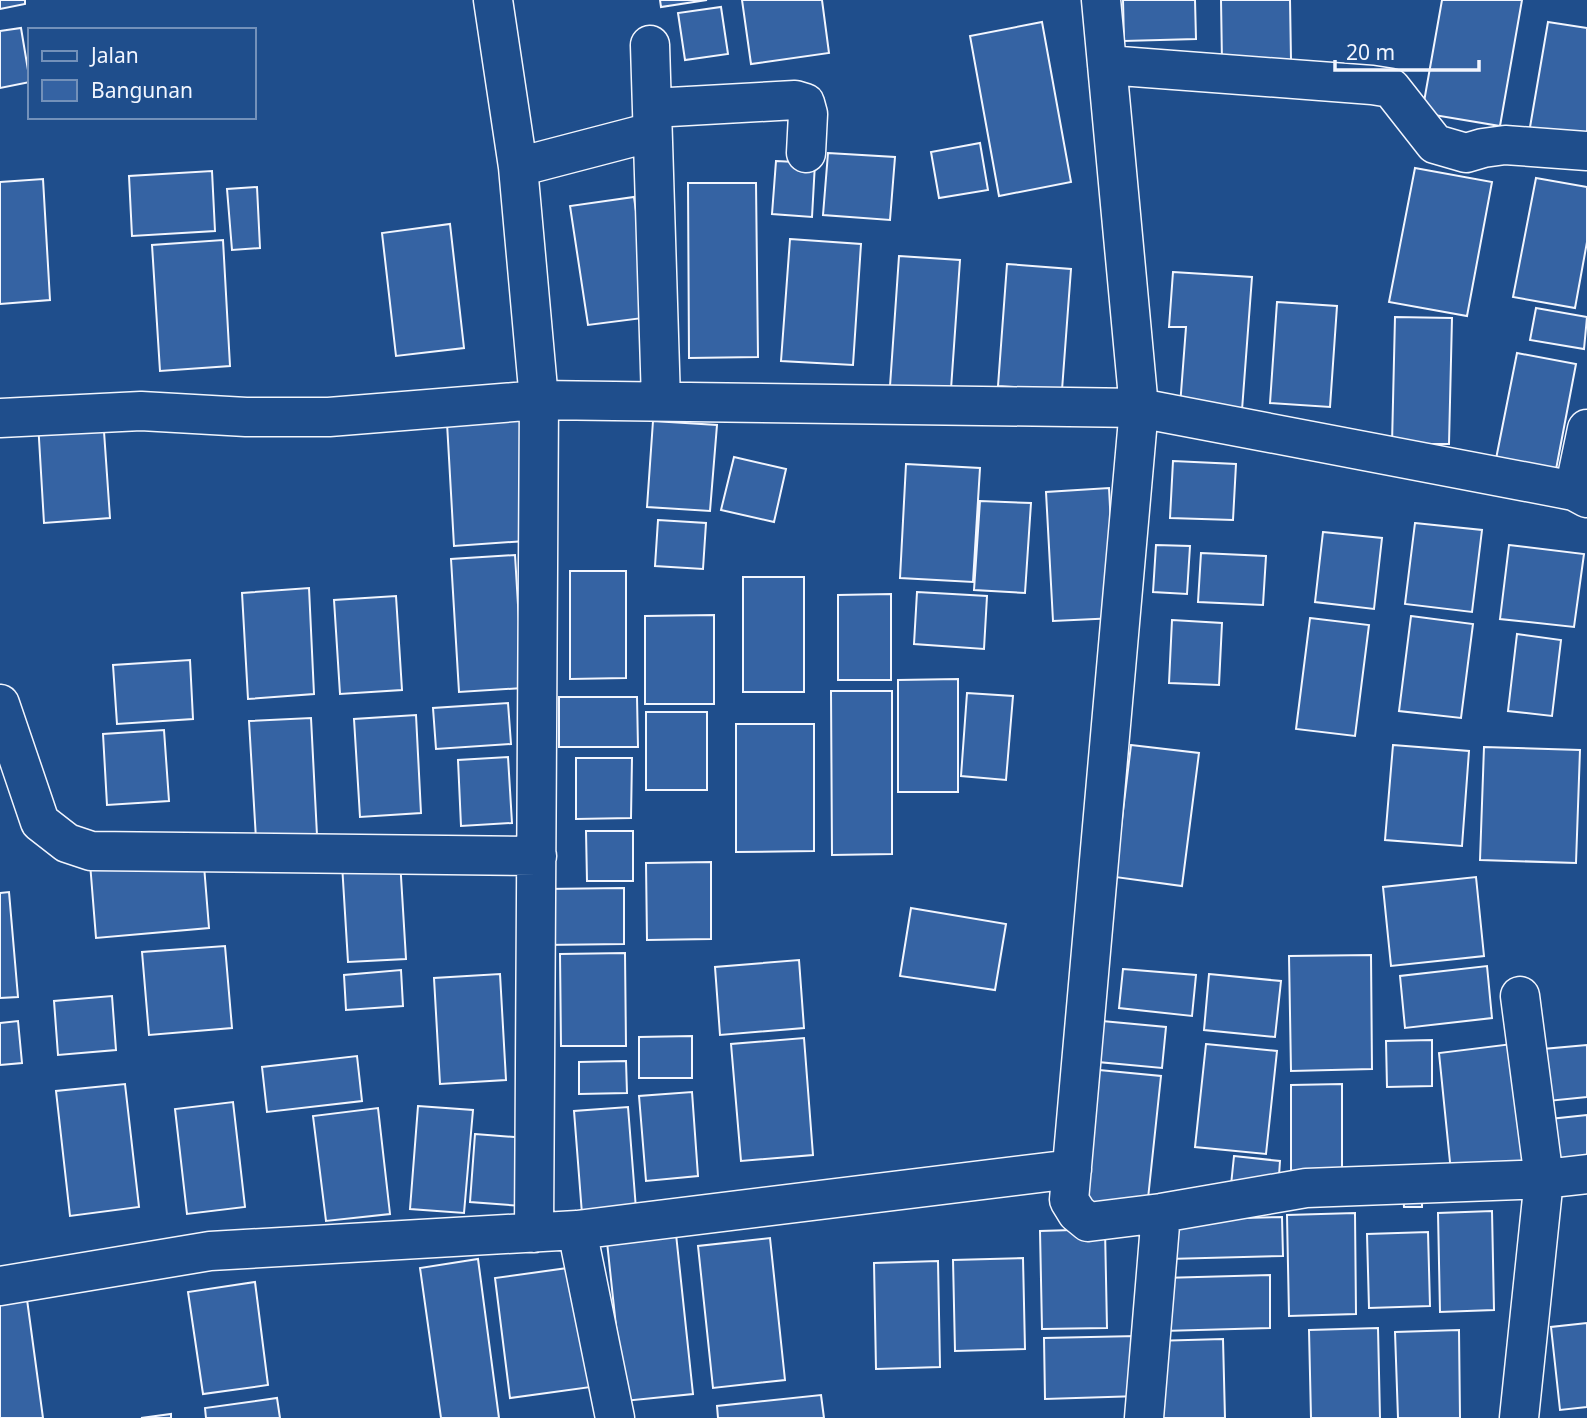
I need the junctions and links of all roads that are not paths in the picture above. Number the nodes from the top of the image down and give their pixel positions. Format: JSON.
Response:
{"nodes":[{"id":1,"x":493,"y":0,"type":"edge"},
{"id":2,"x":1101,"y":0,"type":"edge"},
{"id":3,"x":650,"y":45,"type":"dead end"},
{"id":4,"x":1107,"y":65,"type":"junction"},
{"id":5,"x":652,"y":120,"type":"junction"},
{"id":6,"x":1587,"y":151,"type":"edge"},
{"id":7,"x":806,"y":153,"type":"dead end"},
{"id":8,"x":518,"y":167,"type":"junction"},
{"id":9,"x":539,"y":400,"type":"junction"},
{"id":10,"x":661,"y":401,"type":"junction"},
{"id":11,"x":1139,"y":408,"type":"junction"},
{"id":12,"x":0,"y":418,"type":"edge"},
{"id":13,"x":1587,"y":429,"type":"edge"},
{"id":14,"x":1580,"y":494,"type":"edge"},
{"id":15,"x":0,"y":704,"type":"edge"},
{"id":16,"x":537,"y":856,"type":"junction"},
{"id":17,"x":1520,"y":996,"type":"dead end"},
{"id":18,"x":1072,"y":1169,"type":"junction"},
{"id":19,"x":1587,"y":1174,"type":"edge"},
{"id":20,"x":1544,"y":1179,"type":"junction"},
{"id":21,"x":1161,"y":1213,"type":"junction"},
{"id":22,"x":576,"y":1230,"type":"junction"},
{"id":23,"x":534,"y":1233,"type":"junction"},
{"id":24,"x":0,"y":1286,"type":"edge"},
{"id":25,"x":615,"y":1418,"type":"edge"},
{"id":26,"x":1144,"y":1418,"type":"edge"},
{"id":27,"x":1519,"y":1418,"type":"edge"}],
"edges":[{"from":1,"to":8,"type":"street"},
{"from":2,"to":4,"type":"street"},
{"from":3,"to":5,"type":"street"},
{"from":4,"to":6,"type":"street"},
{"from":4,"to":11,"type":"street"},
{"from":5,"to":7,"type":"street"},
{"from":5,"to":8,"type":"street"},
{"from":5,"to":10,"type":"street"},
{"from":8,"to":9,"type":"street"},
{"from":9,"to":10,"type":"street"},
{"from":9,"to":12,"type":"street"},
{"from":9,"to":16,"type":"street"},
{"from":10,"to":11,"type":"street"},
{"from":11,"to":14,"type":"street"},
{"from":11,"to":18,"type":"street"},
{"from":13,"to":14,"type":"street"},
{"from":15,"to":16,"type":"street"},
{"from":16,"to":23,"type":"street"},
{"from":17,"to":20,"type":"street"},
{"from":18,"to":21,"type":"street"},
{"from":18,"to":22,"type":"street"},
{"from":19,"to":20,"type":"street"},
{"from":20,"to":21,"type":"street"},
{"from":20,"to":27,"type":"street"},
{"from":21,"to":26,"type":"street"},
{"from":22,"to":23,"type":"street"},
{"from":22,"to":25,"type":"street"},
{"from":23,"to":24,"type":"street"}]}
